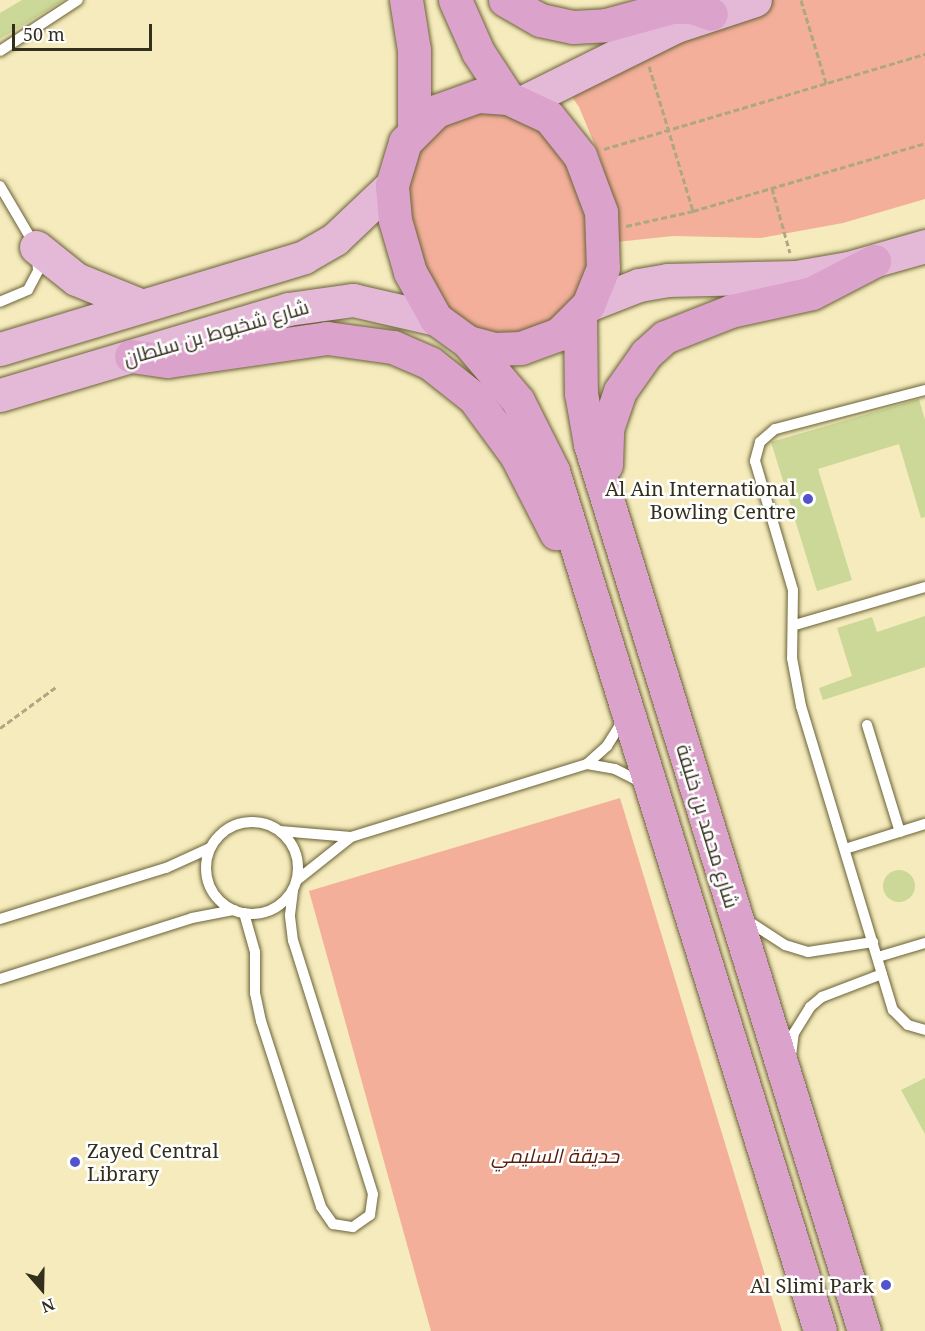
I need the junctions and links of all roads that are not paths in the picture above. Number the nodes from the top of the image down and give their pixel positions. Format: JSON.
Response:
{"nodes":[{"id":1,"x":78,"y":0,"type":"edge"},
{"id":2,"x":406,"y":0,"type":"edge"},
{"id":3,"x":455,"y":0,"type":"edge"},
{"id":4,"x":505,"y":0,"type":"edge"},
{"id":5,"x":755,"y":0,"type":"edge"},
{"id":6,"x":711,"y":14,"type":"junction"},
{"id":7,"x":0,"y":51,"type":"edge"},
{"id":8,"x":515,"y":100,"type":"junction"},
{"id":9,"x":414,"y":130,"type":"junction"},
{"id":10,"x":392,"y":185,"type":"junction"},
{"id":11,"x":0,"y":186,"type":"edge"},
{"id":12,"x":925,"y":246,"type":"edge"},
{"id":13,"x":36,"y":247,"type":"junction"},
{"id":14,"x":874,"y":261,"type":"junction"},
{"id":15,"x":0,"y":302,"type":"edge"},
{"id":16,"x":140,"y":305,"type":"junction"},
{"id":17,"x":584,"y":311,"type":"junction"},
{"id":18,"x":436,"y":319,"type":"junction"},
{"id":19,"x":468,"y":342,"type":"junction"},
{"id":20,"x":0,"y":349,"type":"edge"},
{"id":21,"x":131,"y":356,"type":"junction"},
{"id":22,"x":925,"y":390,"type":"edge"},
{"id":23,"x":0,"y":395,"type":"edge"},
{"id":24,"x":609,"y":506,"type":"junction"},
{"id":25,"x":586,"y":578,"type":"junction"},
{"id":26,"x":925,"y":587,"type":"edge"},
{"id":27,"x":795,"y":625,"type":"junction"},
{"id":28,"x":627,"y":711,"type":"junction"},
{"id":29,"x":867,"y":725,"type":"dead end"},
{"id":30,"x":587,"y":764,"type":"junction"},
{"id":31,"x":652,"y":789,"type":"junction"},
{"id":32,"x":925,"y":824,"type":"edge"},
{"id":33,"x":280,"y":831,"type":"junction"},
{"id":34,"x":900,"y":832,"type":"junction"},
{"id":35,"x":351,"y":837,"type":"junction"},
{"id":36,"x":210,"y":848,"type":"junction"},
{"id":37,"x":844,"y":849,"type":"junction"},
{"id":38,"x":295,"y":885,"type":"junction"},
{"id":39,"x":734,"y":910,"type":"junction"},
{"id":40,"x":239,"y":912,"type":"junction"},
{"id":41,"x":0,"y":919,"type":"edge"},
{"id":42,"x":873,"y":942,"type":"junction"},
{"id":43,"x":925,"y":943,"type":"edge"},
{"id":44,"x":878,"y":957,"type":"junction"},
{"id":45,"x":882,"y":974,"type":"junction"},
{"id":46,"x":0,"y":979,"type":"edge"},
{"id":47,"x":925,"y":1030,"type":"edge"},
{"id":48,"x":787,"y":1080,"type":"junction"},
{"id":49,"x":820,"y":1331,"type":"edge"},
{"id":50,"x":864,"y":1331,"type":"edge"}],
"edges":[{"from":1,"to":7,"type":"lane"},
{"from":2,"to":9,"type":"highway"},
{"from":3,"to":8,"type":"highway"},
{"from":4,"to":6,"type":"highway"},
{"from":5,"to":6,"type":"main road"},
{"from":6,"to":8,"type":"main road"},
{"from":8,"to":9,"type":"highway"},
{"from":8,"to":17,"type":"highway"},
{"from":9,"to":10,"type":"highway"},
{"from":10,"to":16,"type":"main road"},
{"from":10,"to":18,"type":"highway"},
{"from":11,"to":13,"type":"lane"},
{"from":12,"to":14,"type":"main road"},
{"from":13,"to":15,"type":"lane"},
{"from":13,"to":16,"type":"main road"},
{"from":14,"to":17,"type":"main road"},
{"from":14,"to":24,"type":"highway"},
{"from":16,"to":20,"type":"main road"},
{"from":17,"to":19,"type":"highway"},
{"from":17,"to":24,"type":"highway","name":"شارع محمد بن خليفة"},
{"from":18,"to":19,"type":"highway"},
{"from":18,"to":21,"type":"main road","name":"شارع شخبوط بن سلطان"},
{"from":19,"to":25,"type":"highway"},
{"from":21,"to":23,"type":"main road","name":"شارع شخبوط بن سلطان"},
{"from":21,"to":25,"type":"highway"},
{"from":22,"to":27,"type":"lane"},
{"from":24,"to":39,"type":"highway","name":"شارع محمد بن خليفة"},
{"from":25,"to":28,"type":"highway"},
{"from":26,"to":27,"type":"lane"},
{"from":27,"to":37,"type":"lane"},
{"from":28,"to":30,"type":"lane"},
{"from":28,"to":31,"type":"highway"},
{"from":29,"to":34,"type":"lane"},
{"from":30,"to":31,"type":"lane"},
{"from":30,"to":35,"type":"lane"},
{"from":31,"to":49,"type":"highway"},
{"from":32,"to":34,"type":"lane"},
{"from":33,"to":35,"type":"lane"},
{"from":33,"to":36,"type":"lane"},
{"from":33,"to":38,"type":"lane"},
{"from":34,"to":37,"type":"lane"},
{"from":35,"to":38,"type":"lane"},
{"from":36,"to":40,"type":"lane"},
{"from":36,"to":41,"type":"lane"},
{"from":37,"to":42,"type":"lane"},
{"from":38,"to":40,"type":"lane"},
{"from":38,"to":40,"type":"lane"},
{"from":39,"to":42,"type":"lane"},
{"from":39,"to":48,"type":"highway","name":"شارع محمد بن خليفة"},
{"from":40,"to":46,"type":"lane"},
{"from":42,"to":44,"type":"lane"},
{"from":43,"to":44,"type":"lane"},
{"from":44,"to":45,"type":"lane"},
{"from":45,"to":47,"type":"lane"},
{"from":45,"to":48,"type":"lane"},
{"from":48,"to":50,"type":"highway","name":"شارع محمد بن خليفة"}]}
